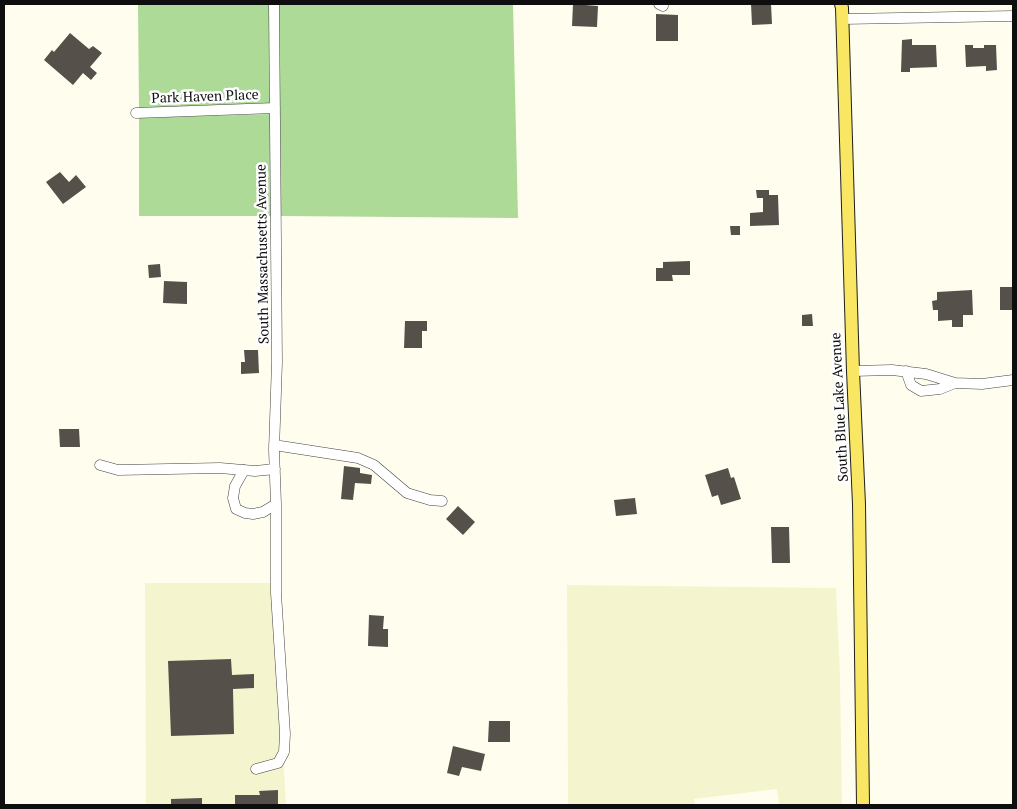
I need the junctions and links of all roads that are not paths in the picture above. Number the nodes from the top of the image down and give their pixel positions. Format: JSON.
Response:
{"nodes":[{"id":1,"x":274,"y":4,"type":"edge"},
{"id":2,"x":843,"y":9,"type":"edge"},
{"id":3,"x":1013,"y":16,"type":"edge"},
{"id":4,"x":275,"y":108,"type":"junction"},
{"id":5,"x":136,"y":113,"type":"dead end"},
{"id":6,"x":853,"y":371,"type":"junction"},
{"id":7,"x":906,"y":372,"type":"junction"},
{"id":8,"x":1013,"y":380,"type":"edge"},
{"id":9,"x":955,"y":382,"type":"junction"},
{"id":10,"x":274,"y":445,"type":"junction"},
{"id":11,"x":100,"y":465,"type":"dead end"},
{"id":12,"x":274,"y":469,"type":"junction"},
{"id":13,"x":244,"y":470,"type":"junction"},
{"id":14,"x":442,"y":501,"type":"dead end"},
{"id":15,"x":276,"y":504,"type":"junction"},
{"id":16,"x":256,"y":769,"type":"dead end"},
{"id":17,"x":863,"y":805,"type":"edge"}],
"edges":[{"from":1,"to":4,"type":"street","name":"South Massachusetts Avenue"},
{"from":2,"to":3,"type":"street"},
{"from":2,"to":6,"type":"main road","name":"South Blue Lake Avenue"},
{"from":4,"to":5,"type":"street","name":"Park Haven Place"},
{"from":4,"to":10,"type":"street","name":"South Massachusetts Avenue"},
{"from":6,"to":7,"type":"street"},
{"from":6,"to":17,"type":"main road","name":"South Blue Lake Avenue"},
{"from":7,"to":9,"type":"street"},
{"from":7,"to":9,"type":"street"},
{"from":8,"to":9,"type":"street"},
{"from":10,"to":12,"type":"street","name":"South Massachusetts Avenue"},
{"from":10,"to":14,"type":"street"},
{"from":11,"to":13,"type":"street"},
{"from":12,"to":13,"type":"street"},
{"from":12,"to":15,"type":"street","name":"South Massachusetts Avenue"},
{"from":13,"to":15,"type":"street"},
{"from":15,"to":16,"type":"street","name":"South Massachusetts Avenue"}]}
